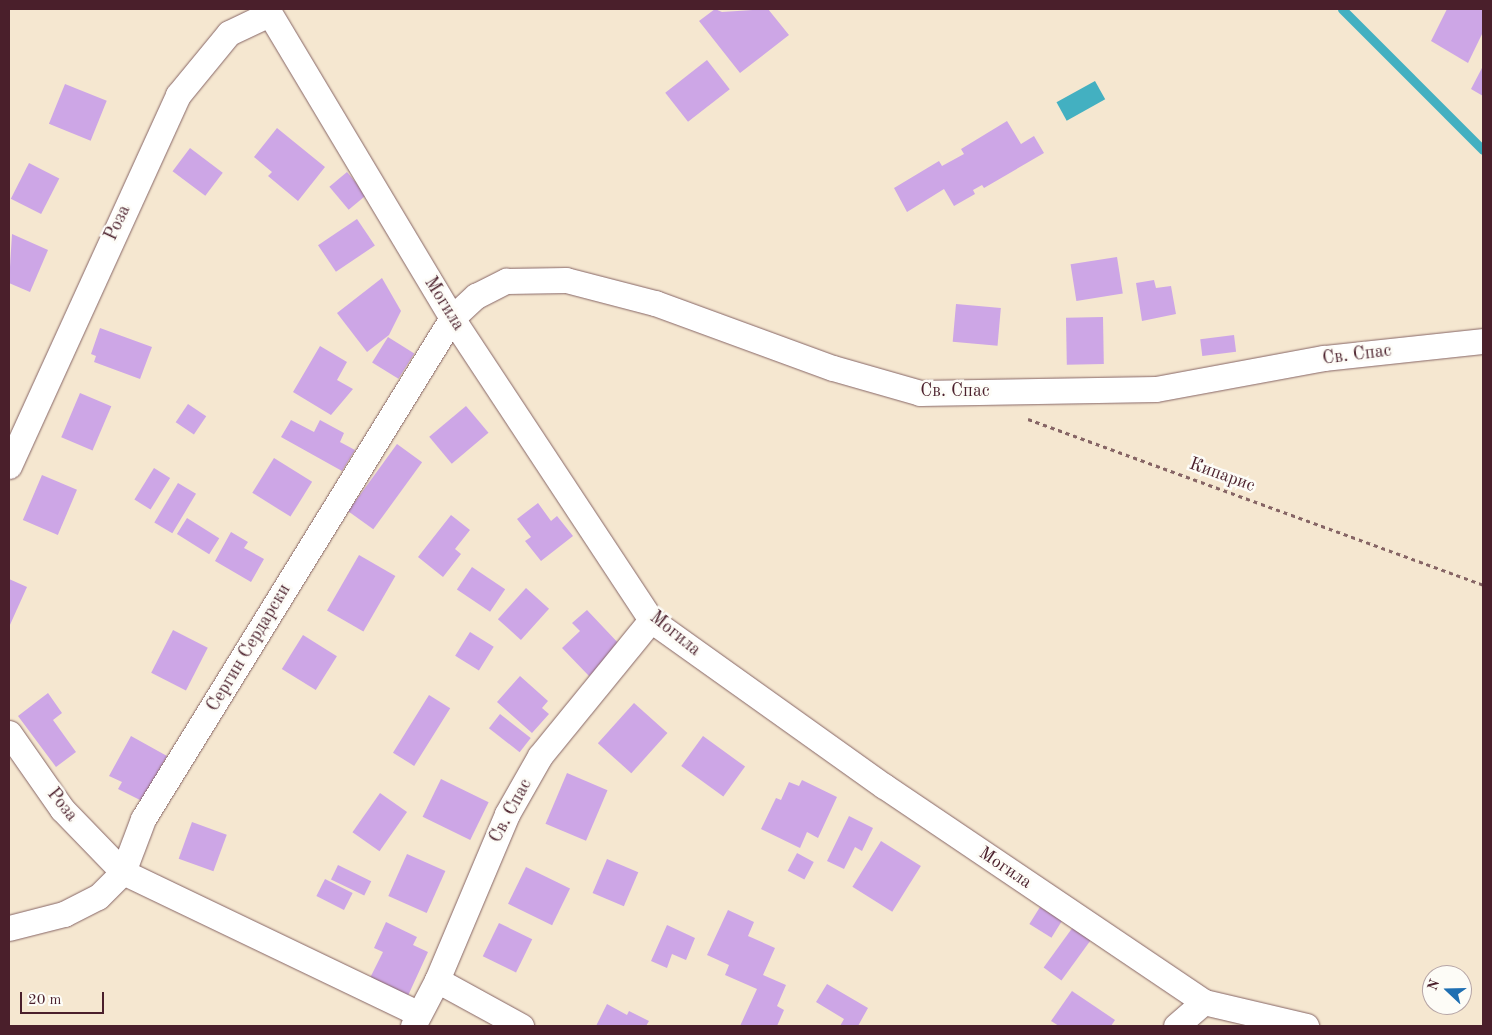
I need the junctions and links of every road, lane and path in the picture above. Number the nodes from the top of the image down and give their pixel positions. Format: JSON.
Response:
{"nodes":[{"id":1,"x":268,"y":11,"type":"edge"},
{"id":2,"x":452,"y":318,"type":"junction"},
{"id":3,"x":1483,"y":341,"type":"edge"},
{"id":4,"x":1026,"y":418,"type":"dead end"},
{"id":5,"x":9,"y":466,"type":"edge"},
{"id":6,"x":1483,"y":585,"type":"edge"},
{"id":7,"x":651,"y":620,"type":"junction"},
{"id":8,"x":9,"y":732,"type":"edge"},
{"id":9,"x":123,"y":872,"type":"junction"},
{"id":10,"x":9,"y":928,"type":"edge"},
{"id":11,"x":437,"y":980,"type":"junction"},
{"id":12,"x":1204,"y":1002,"type":"junction"},
{"id":13,"x":416,"y":1020,"type":"edge"},
{"id":14,"x":521,"y":1026,"type":"edge"},
{"id":15,"x":1176,"y":1026,"type":"edge"},
{"id":16,"x":1306,"y":1026,"type":"edge"}],
"edges":[{"from":1,"to":2,"type":"street","name":"Могила"},
{"from":1,"to":5,"type":"street","name":"Роза"},
{"from":2,"to":3,"type":"street","name":"Св. Спас"},
{"from":2,"to":7,"type":"street","name":"Могила"},
{"from":2,"to":9,"type":"street","name":"Сергин Сердарски"},
{"from":4,"to":6,"type":"path","name":"Кипарис"},
{"from":7,"to":11,"type":"street","name":"Св. Спас"},
{"from":7,"to":12,"type":"street","name":"Могила"},
{"from":8,"to":9,"type":"street","name":"Роза"},
{"from":9,"to":10,"type":"street","name":"Сергин Сердарски"},
{"from":9,"to":13,"type":"street"},
{"from":11,"to":13,"type":"street","name":"Св. Спас"},
{"from":11,"to":14,"type":"street"},
{"from":12,"to":15,"type":"street"},
{"from":12,"to":16,"type":"street","name":"Могила"}]}
